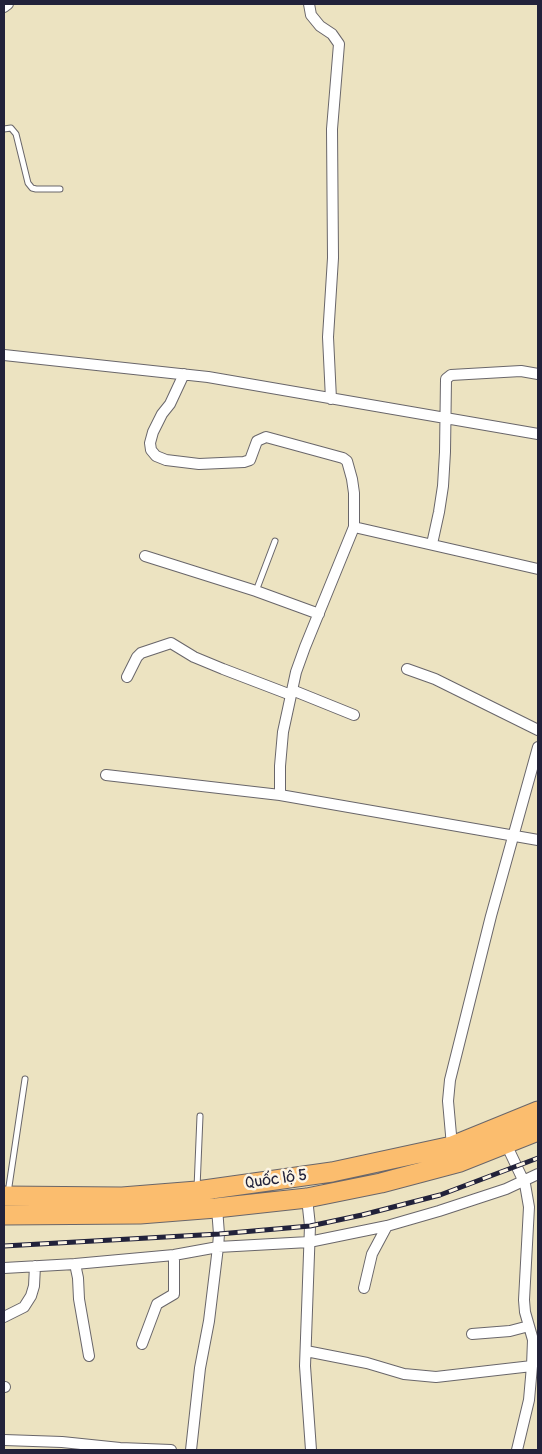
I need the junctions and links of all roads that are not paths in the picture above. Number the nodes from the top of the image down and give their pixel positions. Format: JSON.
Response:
{"nodes":[{"id":1,"x":8,"y":4,"type":"edge"},
{"id":2,"x":309,"y":4,"type":"edge"},
{"id":3,"x":4,"y":7,"type":"edge"},
{"id":4,"x":4,"y":129,"type":"edge"},
{"id":5,"x":60,"y":189,"type":"dead end"},
{"id":6,"x":4,"y":355,"type":"edge"},
{"id":7,"x":184,"y":374,"type":"junction"},
{"id":8,"x":538,"y":374,"type":"edge"},
{"id":9,"x":331,"y":399,"type":"junction"},
{"id":10,"x":446,"y":417,"type":"junction"},
{"id":11,"x":538,"y":434,"type":"edge"},
{"id":12,"x":354,"y":527,"type":"junction"},
{"id":13,"x":275,"y":541,"type":"dead end"},
{"id":14,"x":432,"y":544,"type":"junction"},
{"id":15,"x":145,"y":556,"type":"dead end"},
{"id":16,"x":538,"y":569,"type":"edge"},
{"id":17,"x":256,"y":591,"type":"junction"},
{"id":18,"x":318,"y":614,"type":"junction"},
{"id":19,"x":407,"y":669,"type":"dead end"},
{"id":20,"x":127,"y":677,"type":"dead end"},
{"id":21,"x":291,"y":693,"type":"junction"},
{"id":22,"x":354,"y":715,"type":"dead end"},
{"id":23,"x":538,"y":730,"type":"edge"},
{"id":24,"x":538,"y":747,"type":"edge"},
{"id":25,"x":106,"y":775,"type":"dead end"},
{"id":26,"x":280,"y":795,"type":"junction"},
{"id":27,"x":514,"y":836,"type":"junction"},
{"id":28,"x":538,"y":840,"type":"edge"},
{"id":29,"x":25,"y":1079,"type":"dead end"},
{"id":30,"x":538,"y":1111,"type":"edge"},
{"id":31,"x":200,"y":1116,"type":"dead end"},
{"id":32,"x":538,"y":1131,"type":"edge"},
{"id":33,"x":506,"y":1144,"type":"junction"},
{"id":34,"x":452,"y":1146,"type":"junction"},
{"id":35,"x":538,"y":1174,"type":"edge"},
{"id":36,"x":524,"y":1180,"type":"junction"},
{"id":37,"x":197,"y":1191,"type":"junction"},
{"id":38,"x":6,"y":1196,"type":"edge"},
{"id":39,"x":307,"y":1198,"type":"junction"},
{"id":40,"x":217,"y":1208,"type":"junction"},
{"id":41,"x":4,"y":1215,"type":"edge"},
{"id":42,"x":387,"y":1226,"type":"junction"},
{"id":43,"x":309,"y":1242,"type":"junction"},
{"id":44,"x":218,"y":1247,"type":"junction"},
{"id":45,"x":174,"y":1255,"type":"junction"},
{"id":46,"x":75,"y":1264,"type":"junction"},
{"id":47,"x":35,"y":1266,"type":"junction"},
{"id":48,"x":4,"y":1268,"type":"edge"},
{"id":49,"x":364,"y":1288,"type":"dead end"},
{"id":50,"x":4,"y":1317,"type":"edge"},
{"id":51,"x":529,"y":1326,"type":"junction"},
{"id":52,"x":472,"y":1334,"type":"dead end"},
{"id":53,"x":142,"y":1344,"type":"dead end"},
{"id":54,"x":306,"y":1351,"type":"junction"},
{"id":55,"x":89,"y":1356,"type":"dead end"},
{"id":56,"x":532,"y":1366,"type":"junction"},
{"id":57,"x":534,"y":1402,"type":"edge"},
{"id":58,"x":4,"y":1440,"type":"edge"},
{"id":59,"x":171,"y":1450,"type":"edge"},
{"id":60,"x":191,"y":1450,"type":"edge"},
{"id":61,"x":311,"y":1450,"type":"edge"},
{"id":62,"x":517,"y":1450,"type":"edge"}],
"edges":[{"from":1,"to":3,"type":"street"},
{"from":2,"to":9,"type":"street"},
{"from":4,"to":5,"type":"lane"},
{"from":6,"to":7,"type":"street"},
{"from":7,"to":9,"type":"street"},
{"from":7,"to":12,"type":"street"},
{"from":8,"to":10,"type":"street"},
{"from":9,"to":10,"type":"street"},
{"from":10,"to":11,"type":"street"},
{"from":10,"to":14,"type":"street"},
{"from":12,"to":14,"type":"street"},
{"from":12,"to":18,"type":"street"},
{"from":13,"to":17,"type":"lane"},
{"from":14,"to":16,"type":"street"},
{"from":15,"to":17,"type":"street"},
{"from":17,"to":18,"type":"street"},
{"from":18,"to":21,"type":"street"},
{"from":19,"to":23,"type":"street"},
{"from":20,"to":21,"type":"street"},
{"from":21,"to":22,"type":"street"},
{"from":21,"to":26,"type":"street"},
{"from":24,"to":27,"type":"street"},
{"from":25,"to":26,"type":"street"},
{"from":26,"to":27,"type":"street"},
{"from":27,"to":28,"type":"street"},
{"from":27,"to":34,"type":"street"},
{"from":29,"to":38,"type":"lane"},
{"from":30,"to":34,"type":"highway","name":"Quốc lộ 5"},
{"from":31,"to":37,"type":"lane"},
{"from":32,"to":33,"type":"highway","name":"Quốc lộ 5"},
{"from":33,"to":36,"type":"street"},
{"from":33,"to":39,"type":"highway","name":"Quốc lộ 5"},
{"from":34,"to":37,"type":"highway","name":"Quốc lộ 5"},
{"from":35,"to":36,"type":"street"},
{"from":36,"to":42,"type":"street"},
{"from":36,"to":51,"type":"street"},
{"from":37,"to":38,"type":"highway","name":"Quốc lộ 5"},
{"from":39,"to":40,"type":"highway","name":"Quốc lộ 5"},
{"from":39,"to":43,"type":"street"},
{"from":40,"to":41,"type":"highway","name":"Quốc lộ 5"},
{"from":40,"to":44,"type":"street"},
{"from":42,"to":43,"type":"street"},
{"from":42,"to":49,"type":"street"},
{"from":43,"to":44,"type":"street"},
{"from":43,"to":54,"type":"street"},
{"from":44,"to":45,"type":"street"},
{"from":44,"to":60,"type":"street"},
{"from":45,"to":46,"type":"street"},
{"from":45,"to":53,"type":"street"},
{"from":46,"to":47,"type":"street"},
{"from":46,"to":55,"type":"street"},
{"from":47,"to":48,"type":"street"},
{"from":47,"to":50,"type":"street"},
{"from":51,"to":52,"type":"street"},
{"from":51,"to":56,"type":"street"},
{"from":54,"to":56,"type":"street"},
{"from":54,"to":61,"type":"street"},
{"from":56,"to":57,"type":"street"},
{"from":57,"to":62,"type":"street"},
{"from":58,"to":59,"type":"street"}]}
